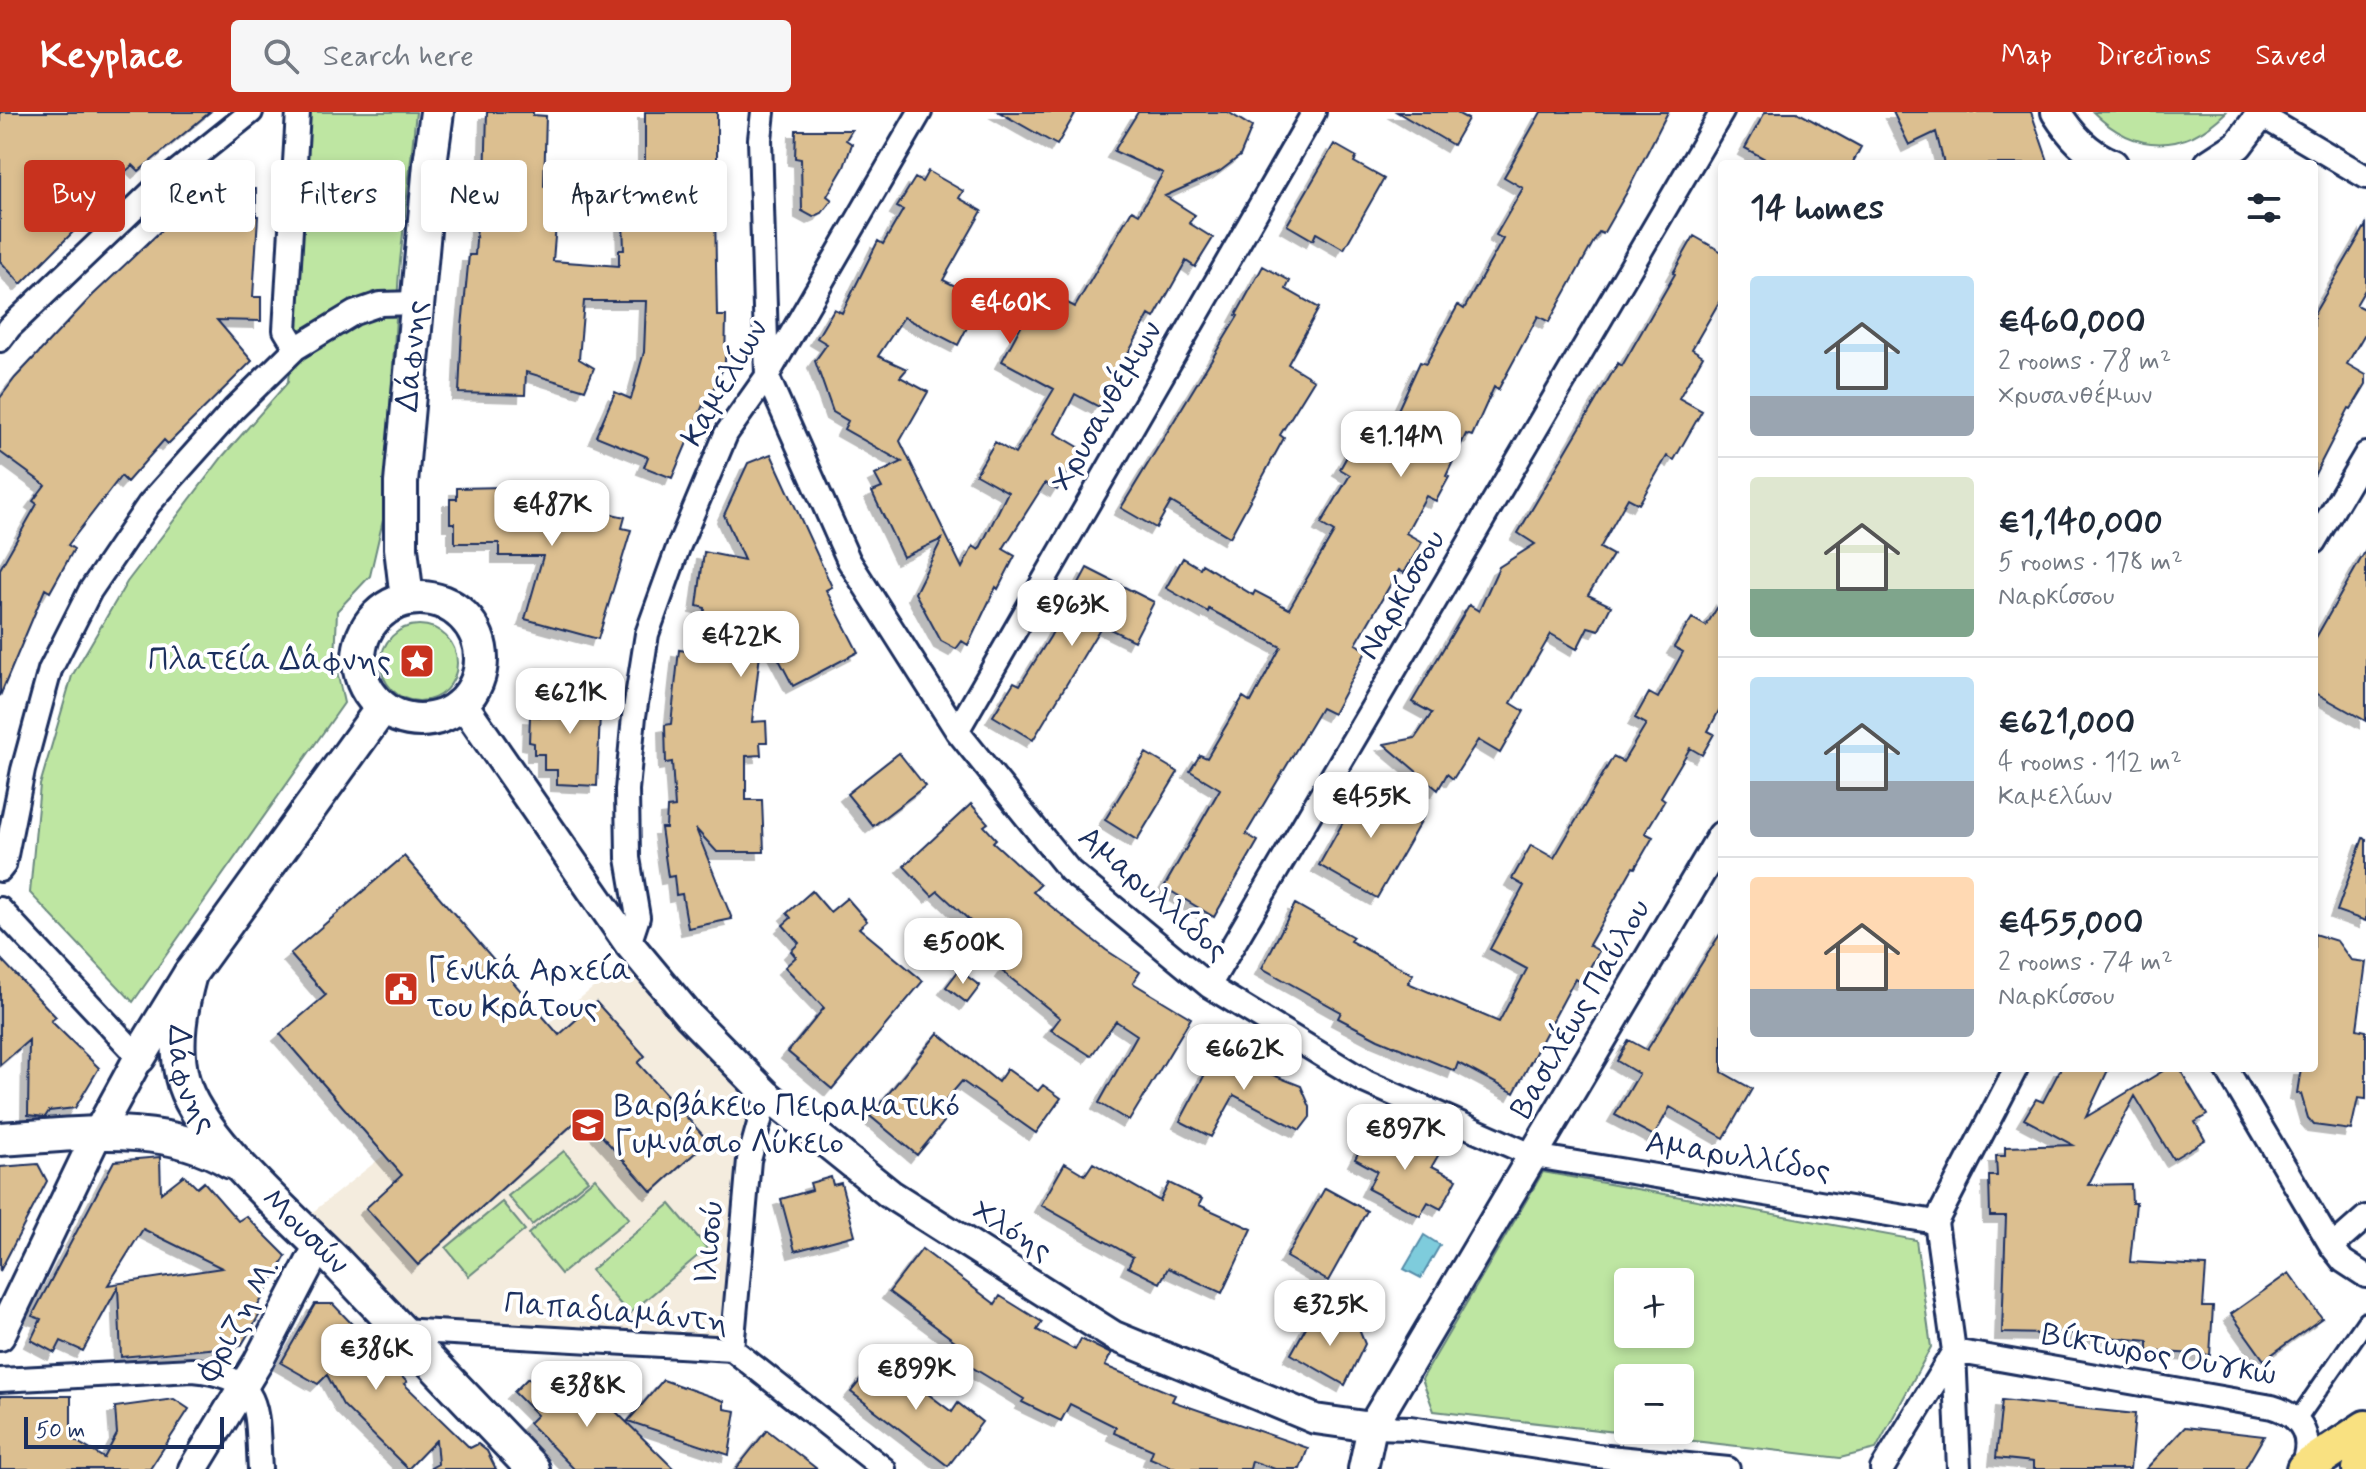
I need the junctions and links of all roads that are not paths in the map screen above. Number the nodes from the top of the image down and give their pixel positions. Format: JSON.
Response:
{"nodes":[{"id":1,"x":251,"y":112,"type":"edge"},
{"id":2,"x":298,"y":112,"type":"edge"},
{"id":3,"x":437,"y":112,"type":"edge"},
{"id":4,"x":763,"y":112,"type":"edge"},
{"id":5,"x":920,"y":112,"type":"edge"},
{"id":6,"x":1314,"y":112,"type":"edge"},
{"id":7,"x":1722,"y":112,"type":"edge"},
{"id":8,"x":2056,"y":112,"type":"edge"},
{"id":9,"x":2262,"y":114,"type":"edge"},
{"id":10,"x":2100,"y":160,"type":"edge"},
{"id":11,"x":2215,"y":160,"type":"edge"},
{"id":12,"x":2366,"y":177,"type":"edge"},
{"id":13,"x":416,"y":303,"type":"junction"},
{"id":14,"x":0,"y":340,"type":"edge"},
{"id":15,"x":296,"y":348,"type":"junction"},
{"id":16,"x":767,"y":376,"type":"junction"},
{"id":17,"x":2366,"y":454,"type":"edge"},
{"id":18,"x":2318,"y":535,"type":"edge"},
{"id":19,"x":407,"y":599,"type":"junction"},
{"id":20,"x":463,"y":704,"type":"junction"},
{"id":21,"x":382,"y":708,"type":"junction"},
{"id":22,"x":957,"y":731,"type":"junction"},
{"id":23,"x":1718,"y":843,"type":"edge"},
{"id":24,"x":0,"y":870,"type":"edge"},
{"id":25,"x":0,"y":909,"type":"edge"},
{"id":26,"x":629,"y":944,"type":"junction"},
{"id":27,"x":190,"y":974,"type":"junction"},
{"id":28,"x":1209,"y":986,"type":"junction"},
{"id":29,"x":139,"y":1057,"type":"junction"},
{"id":30,"x":2014,"y":1072,"type":"edge"},
{"id":31,"x":2228,"y":1072,"type":"edge"},
{"id":32,"x":767,"y":1095,"type":"junction"},
{"id":33,"x":97,"y":1134,"type":"junction"},
{"id":34,"x":0,"y":1139,"type":"edge"},
{"id":35,"x":1534,"y":1156,"type":"junction"},
{"id":36,"x":243,"y":1170,"type":"junction"},
{"id":37,"x":2366,"y":1217,"type":"edge"},
{"id":38,"x":1936,"y":1222,"type":"junction"},
{"id":39,"x":319,"y":1245,"type":"junction"},
{"id":40,"x":2332,"y":1247,"type":"junction"},
{"id":41,"x":2366,"y":1276,"type":"edge"},
{"id":42,"x":2366,"y":1321,"type":"edge"},
{"id":43,"x":400,"y":1330,"type":"junction"},
{"id":44,"x":0,"y":1336,"type":"edge"},
{"id":45,"x":732,"y":1349,"type":"junction"},
{"id":46,"x":1954,"y":1351,"type":"junction"},
{"id":47,"x":0,"y":1380,"type":"edge"},
{"id":48,"x":244,"y":1385,"type":"junction"},
{"id":49,"x":2298,"y":1419,"type":"junction"},
{"id":50,"x":1372,"y":1427,"type":"junction"},
{"id":51,"x":2366,"y":1428,"type":"edge"},
{"id":52,"x":2366,"y":1460,"type":"edge"},
{"id":53,"x":193,"y":1469,"type":"edge"},
{"id":54,"x":260,"y":1469,"type":"edge"},
{"id":55,"x":533,"y":1469,"type":"edge"},
{"id":56,"x":884,"y":1469,"type":"edge"},
{"id":57,"x":1363,"y":1469,"type":"edge"},
{"id":58,"x":1728,"y":1469,"type":"edge"},
{"id":59,"x":1882,"y":1469,"type":"edge"},
{"id":60,"x":1959,"y":1469,"type":"edge"},
{"id":61,"x":2302,"y":1469,"type":"edge"},
{"id":62,"x":2360,"y":1469,"type":"edge"}],
"edges":[{"from":1,"to":14,"type":"street"},
{"from":2,"to":15,"type":"street"},
{"from":3,"to":13,"type":"main road","name":"Δάφνης"},
{"from":4,"to":16,"type":"street","name":"Αμαρυλλίδος"},
{"from":5,"to":16,"type":"street","name":"Καμελίων"},
{"from":6,"to":22,"type":"street","name":"Χρυσανθέμων"},
{"from":7,"to":28,"type":"street","name":"Ναρκίσσου"},
{"from":8,"to":10,"type":"street"},
{"from":9,"to":11,"type":"street"},
{"from":9,"to":12,"type":"street"},
{"from":13,"to":15,"type":"street"},
{"from":13,"to":19,"type":"main road","name":"Δάφνης"},
{"from":15,"to":24,"type":"street"},
{"from":16,"to":22,"type":"street","name":"Αμαρυλλίδος"},
{"from":16,"to":26,"type":"street","name":"Καμελίων"},
{"from":17,"to":18,"type":"street"},
{"from":19,"to":20,"type":"main road"},
{"from":19,"to":21,"type":"main road"},
{"from":20,"to":21,"type":"main road"},
{"from":20,"to":26,"type":"street","name":"Χλόης"},
{"from":21,"to":27,"type":"main road","name":"Δάφνης"},
{"from":22,"to":28,"type":"street","name":"Αμαρυλλίδος"},
{"from":23,"to":35,"type":"street","name":"Βασιλέως Παύλου"},
{"from":25,"to":29,"type":"street"},
{"from":26,"to":32,"type":"street","name":"Χλόης"},
{"from":27,"to":29,"type":"main road","name":"Δάφνης"},
{"from":27,"to":36,"type":"main road","name":"Δάφνης"},
{"from":28,"to":35,"type":"street","name":"Αμαρυλλίδος"},
{"from":29,"to":33,"type":"street"},
{"from":30,"to":38,"type":"street"},
{"from":31,"to":40,"type":"street"},
{"from":32,"to":45,"type":"street","name":"Ιλισού"},
{"from":32,"to":50,"type":"street","name":"Χλόης"},
{"from":33,"to":34,"type":"main road"},
{"from":33,"to":36,"type":"main road"},
{"from":33,"to":44,"type":"street"},
{"from":35,"to":38,"type":"street","name":"Αμαρυλλίδος"},
{"from":35,"to":50,"type":"street","name":"Βασιλέως Παύλου"},
{"from":36,"to":39,"type":"main road","name":"Μουσών"},
{"from":37,"to":40,"type":"street"},
{"from":38,"to":46,"type":"street"},
{"from":39,"to":43,"type":"main road","name":"Μουσών"},
{"from":39,"to":48,"type":"street","name":"Φριζη Μ."},
{"from":40,"to":41,"type":"street"},
{"from":42,"to":49,"type":"street"},
{"from":43,"to":45,"type":"street","name":"Παπαδιαμάντη"},
{"from":43,"to":55,"type":"main road","name":"Μουσών"},
{"from":45,"to":56,"type":"street","name":"Παπαδιαμάντη"},
{"from":46,"to":49,"type":"street","name":"Βίκτωρος Ουγκώ"},
{"from":46,"to":59,"type":"street"},
{"from":46,"to":60,"type":"street"},
{"from":47,"to":48,"type":"street"},
{"from":48,"to":53,"type":"street","name":"Φριζη Μ."},
{"from":48,"to":54,"type":"street"},
{"from":49,"to":61,"type":"street","name":"Βίκτωρος Ουγκώ"},
{"from":50,"to":57,"type":"street","name":"Βασιλέως Παύλου"},
{"from":50,"to":58,"type":"street","name":"Χλόης"},
{"from":51,"to":61,"type":"main road"},
{"from":52,"to":62,"type":"main road"}]}
